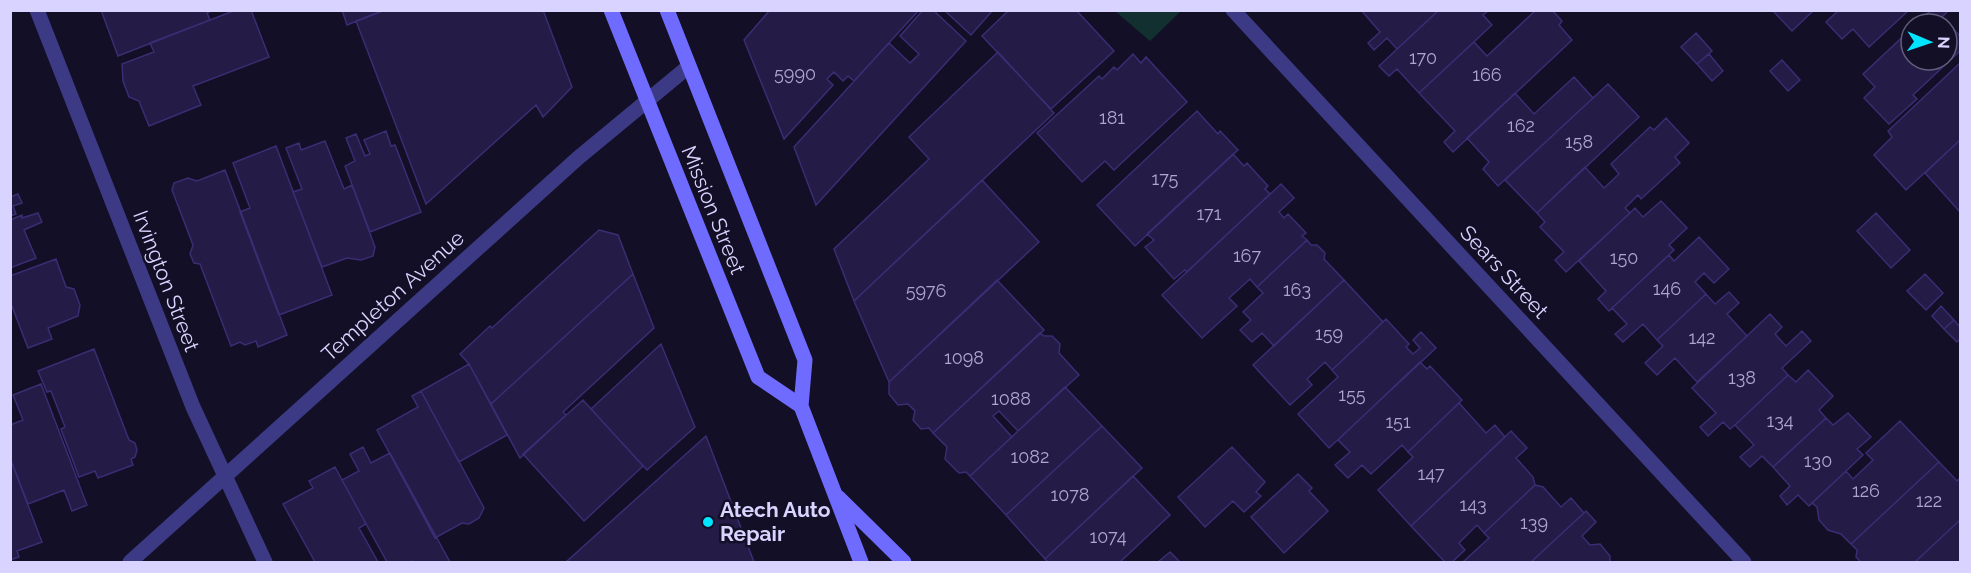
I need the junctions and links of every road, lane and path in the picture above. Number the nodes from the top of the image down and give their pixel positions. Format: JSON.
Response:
{"nodes":[{"id":1,"x":37,"y":10,"type":"edge"},
{"id":2,"x":611,"y":10,"type":"edge"},
{"id":3,"x":666,"y":10,"type":"edge"},
{"id":4,"x":1233,"y":10,"type":"edge"},
{"id":5,"x":688,"y":67,"type":"junction"},
{"id":6,"x":646,"y":102,"type":"junction"},
{"id":7,"x":801,"y":406,"type":"junction"},
{"id":8,"x":225,"y":476,"type":"junction"},
{"id":9,"x":833,"y":492,"type":"junction"},
{"id":10,"x":130,"y":562,"type":"edge"},
{"id":11,"x":266,"y":562,"type":"edge"},
{"id":12,"x":861,"y":562,"type":"edge"},
{"id":13,"x":904,"y":562,"type":"edge"},
{"id":14,"x":1744,"y":562,"type":"edge"}],
"edges":[{"from":1,"to":8,"type":"street","name":"Irvington Street"},
{"from":2,"to":6,"type":"main road","name":"Mission Street"},
{"from":3,"to":5,"type":"main road","name":"Mission Street"},
{"from":4,"to":14,"type":"street","name":"Sears Street"},
{"from":5,"to":6,"type":"street","name":"Templeton Avenue"},
{"from":5,"to":7,"type":"main road","name":"Mission Street"},
{"from":6,"to":7,"type":"main road","name":"Mission Street"},
{"from":6,"to":8,"type":"street","name":"Templeton Avenue"},
{"from":7,"to":9,"type":"main road","name":"Mission Street"},
{"from":8,"to":10,"type":"street","name":"Templeton Avenue"},
{"from":8,"to":11,"type":"street","name":"Irvington Street"},
{"from":9,"to":12,"type":"main road","name":"Mission Street"},
{"from":9,"to":13,"type":"main road"}]}
